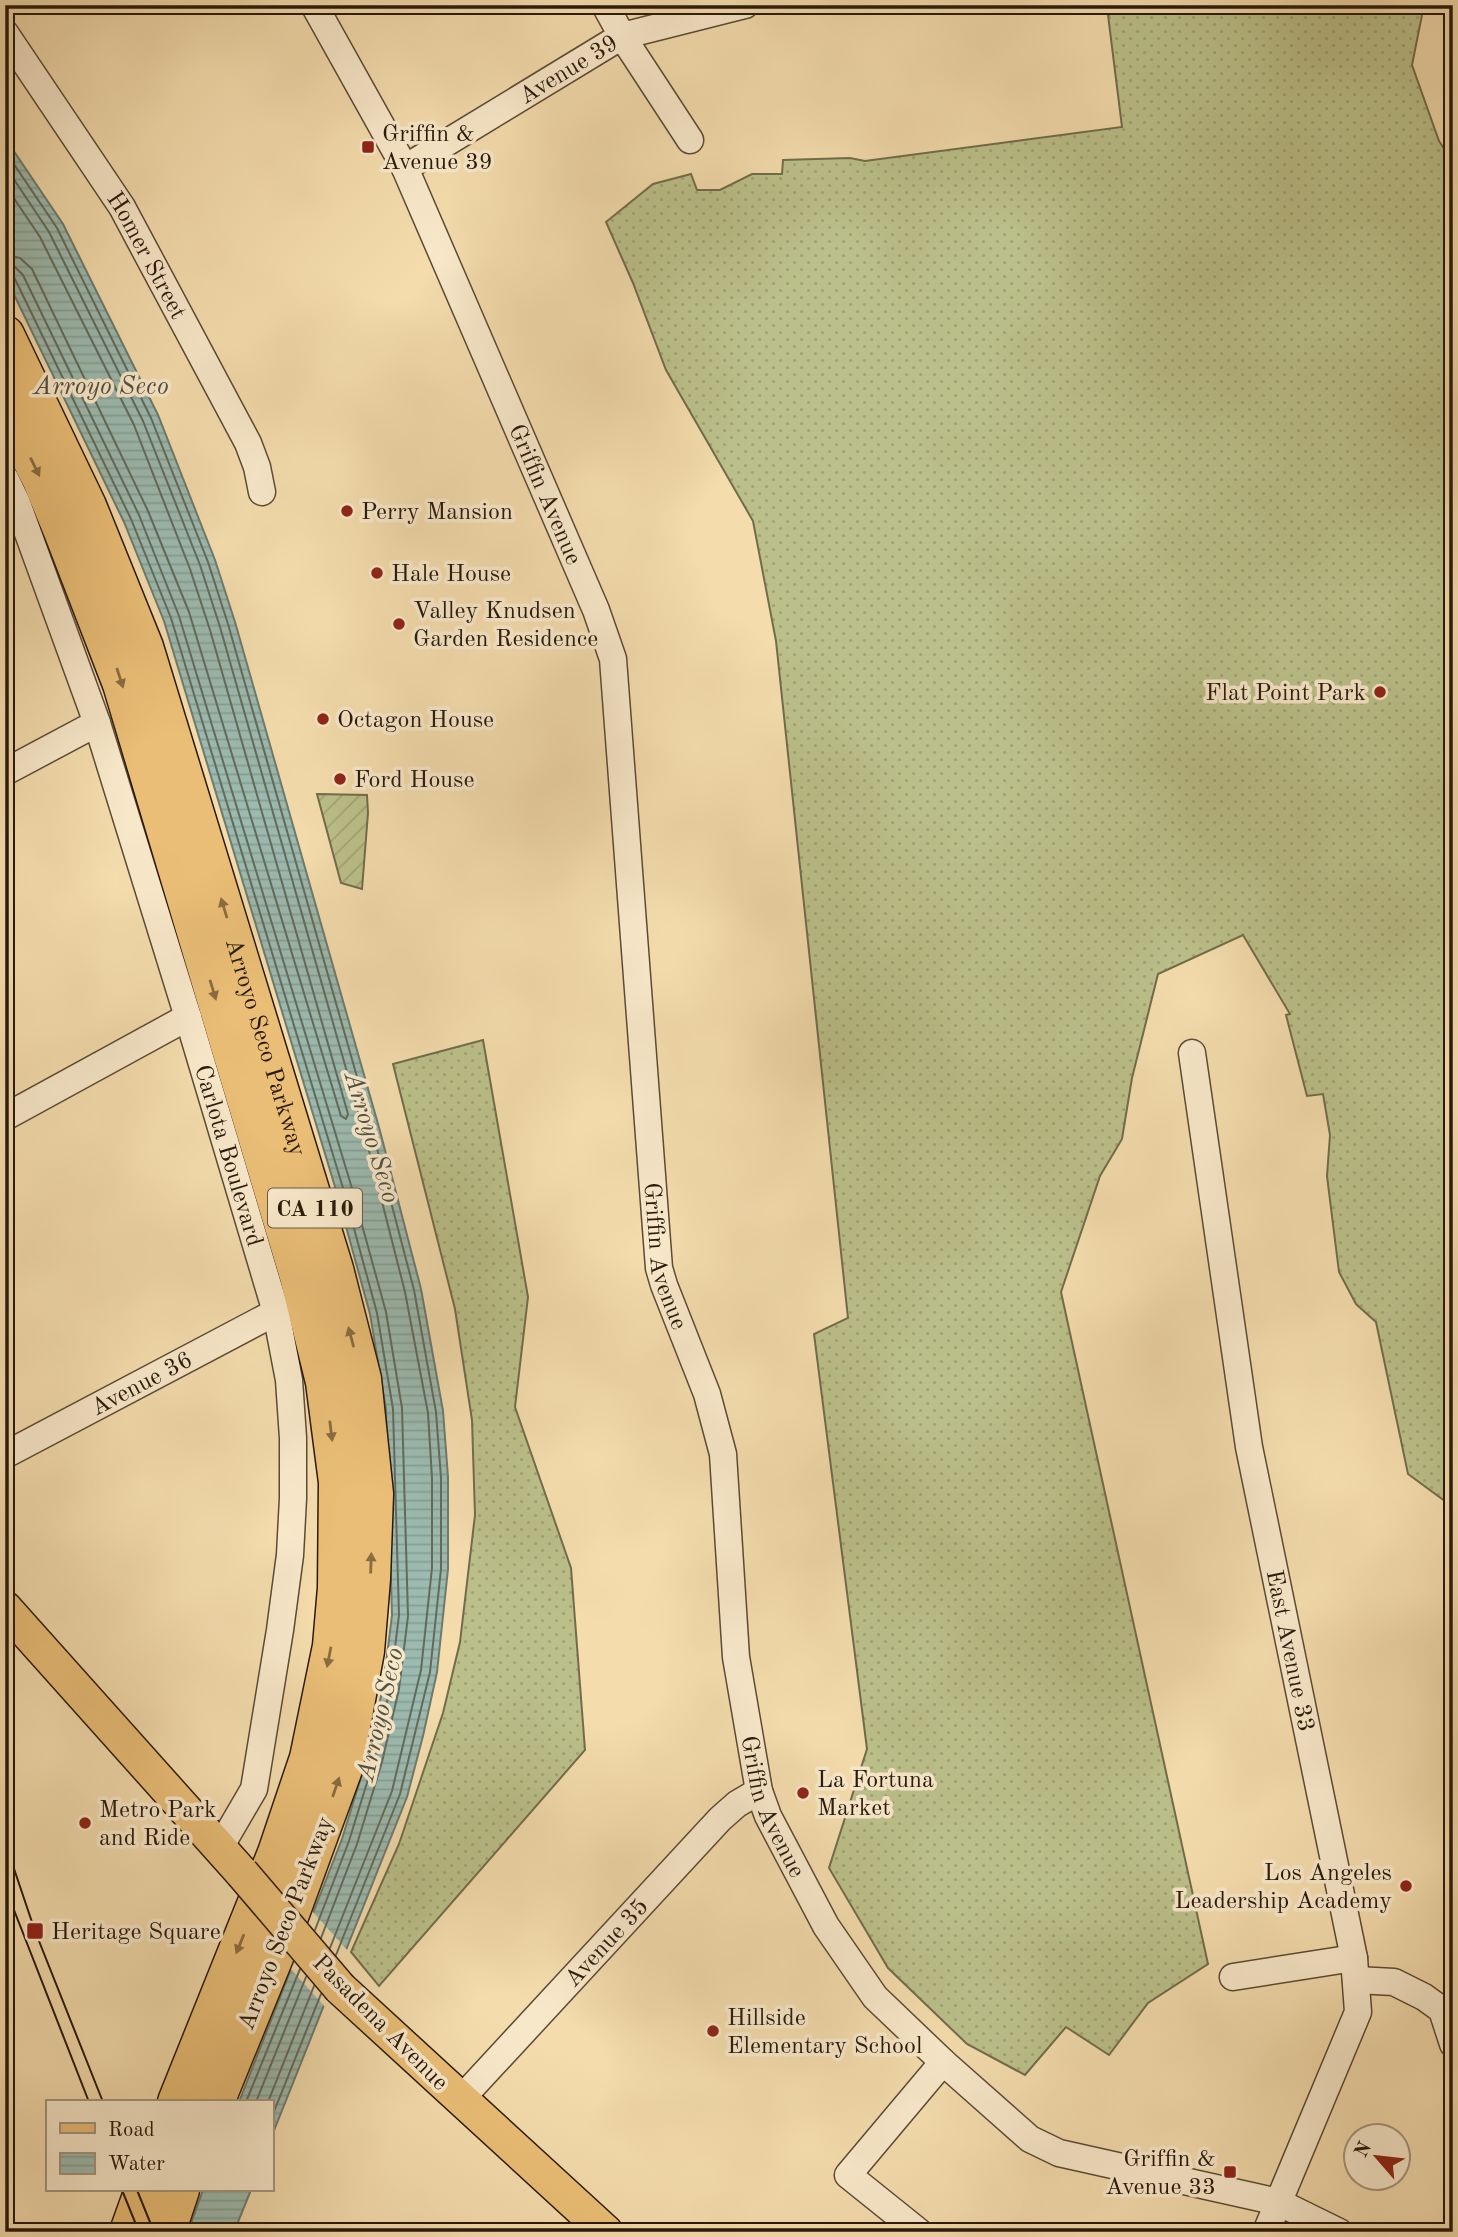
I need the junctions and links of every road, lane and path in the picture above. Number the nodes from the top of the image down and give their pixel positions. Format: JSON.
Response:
{"nodes":[{"id":1,"x":314,"y":5,"type":"edge"},
{"id":2,"x":605,"y":5,"type":"edge"},
{"id":3,"x":745,"y":5,"type":"edge"},
{"id":4,"x":5,"y":33,"type":"edge"},
{"id":5,"x":622,"y":36,"type":"junction"},
{"id":6,"x":690,"y":140,"type":"dead end"},
{"id":7,"x":405,"y":168,"type":"junction"},
{"id":8,"x":5,"y":335,"type":"edge"},
{"id":9,"x":5,"y":406,"type":"edge"},
{"id":10,"x":5,"y":478,"type":"edge"},
{"id":11,"x":262,"y":492,"type":"dead end"},
{"id":12,"x":97,"y":723,"type":"junction"},
{"id":13,"x":5,"y":772,"type":"edge"},
{"id":14,"x":188,"y":1017,"type":"junction"},
{"id":15,"x":1192,"y":1053,"type":"dead end"},
{"id":16,"x":5,"y":1117,"type":"edge"},
{"id":17,"x":276,"y":1312,"type":"junction"},
{"id":18,"x":5,"y":1455,"type":"edge"},
{"id":19,"x":10,"y":1622,"type":"edge"},
{"id":20,"x":759,"y":1791,"type":"junction"},
{"id":21,"x":219,"y":1849,"type":"junction"},
{"id":22,"x":1355,"y":1969,"type":"junction"},
{"id":23,"x":1233,"y":1977,"type":"dead end"},
{"id":24,"x":1453,"y":2044,"type":"edge"},
{"id":25,"x":943,"y":2062,"type":"junction"},
{"id":26,"x":178,"y":2100,"type":"edge"},
{"id":27,"x":216,"y":2100,"type":"edge"},
{"id":28,"x":460,"y":2100,"type":"junction"},
{"id":29,"x":143,"y":2192,"type":"edge"},
{"id":30,"x":179,"y":2192,"type":"edge"},
{"id":31,"x":1278,"y":2202,"type":"junction"},
{"id":32,"x":130,"y":2232,"type":"edge"},
{"id":33,"x":166,"y":2232,"type":"edge"},
{"id":34,"x":606,"y":2232,"type":"edge"},
{"id":35,"x":919,"y":2232,"type":"edge"},
{"id":36,"x":1266,"y":2232,"type":"edge"},
{"id":37,"x":1339,"y":2232,"type":"edge"}],
"edges":[{"from":1,"to":7,"type":"street","name":"Griffin Avenue"},
{"from":2,"to":5,"type":"street"},
{"from":3,"to":5,"type":"street","name":"Avenue 39"},
{"from":4,"to":11,"type":"street","name":"Homer Street"},
{"from":5,"to":6,"type":"street"},
{"from":5,"to":7,"type":"street","name":"Avenue 39"},
{"from":7,"to":20,"type":"street","name":"Griffin Avenue"},
{"from":27,"to":8,"type":"highway","name":"Arroyo Seco Parkway","number":"CA 110","one_way":true},
{"from":9,"to":26,"type":"highway","name":"Arroyo Seco Parkway","number":"CA 110","one_way":true},
{"from":10,"to":12,"type":"street","name":"Carlota Boulevard"},
{"from":12,"to":13,"type":"street"},
{"from":12,"to":14,"type":"street","name":"Carlota Boulevard"},
{"from":14,"to":16,"type":"street"},
{"from":14,"to":17,"type":"street","name":"Carlota Boulevard"},
{"from":15,"to":22,"type":"street","name":"East Avenue 33"},
{"from":17,"to":18,"type":"street","name":"Avenue 36"},
{"from":17,"to":21,"type":"street","name":"Carlota Boulevard"},
{"from":19,"to":21,"type":"main road","name":"Pasadena Avenue"},
{"from":20,"to":25,"type":"street","name":"Griffin Avenue"},
{"from":20,"to":28,"type":"street","name":"Avenue 35"},
{"from":21,"to":28,"type":"main road","name":"Pasadena Avenue","bridge":true},
{"from":22,"to":23,"type":"street"},
{"from":22,"to":24,"type":"street"},
{"from":22,"to":31,"type":"street","name":"East Avenue 33"},
{"from":25,"to":31,"type":"street","name":"Griffin Avenue"},
{"from":25,"to":35,"type":"street"},
{"from":28,"to":34,"type":"main road","name":"Pasadena Avenue"},
{"from":29,"to":32,"type":"highway"},
{"from":30,"to":33,"type":"highway"},
{"from":31,"to":36,"type":"street","name":"East Avenue 33"},
{"from":31,"to":37,"type":"street","name":"Griffin Avenue"}]}
